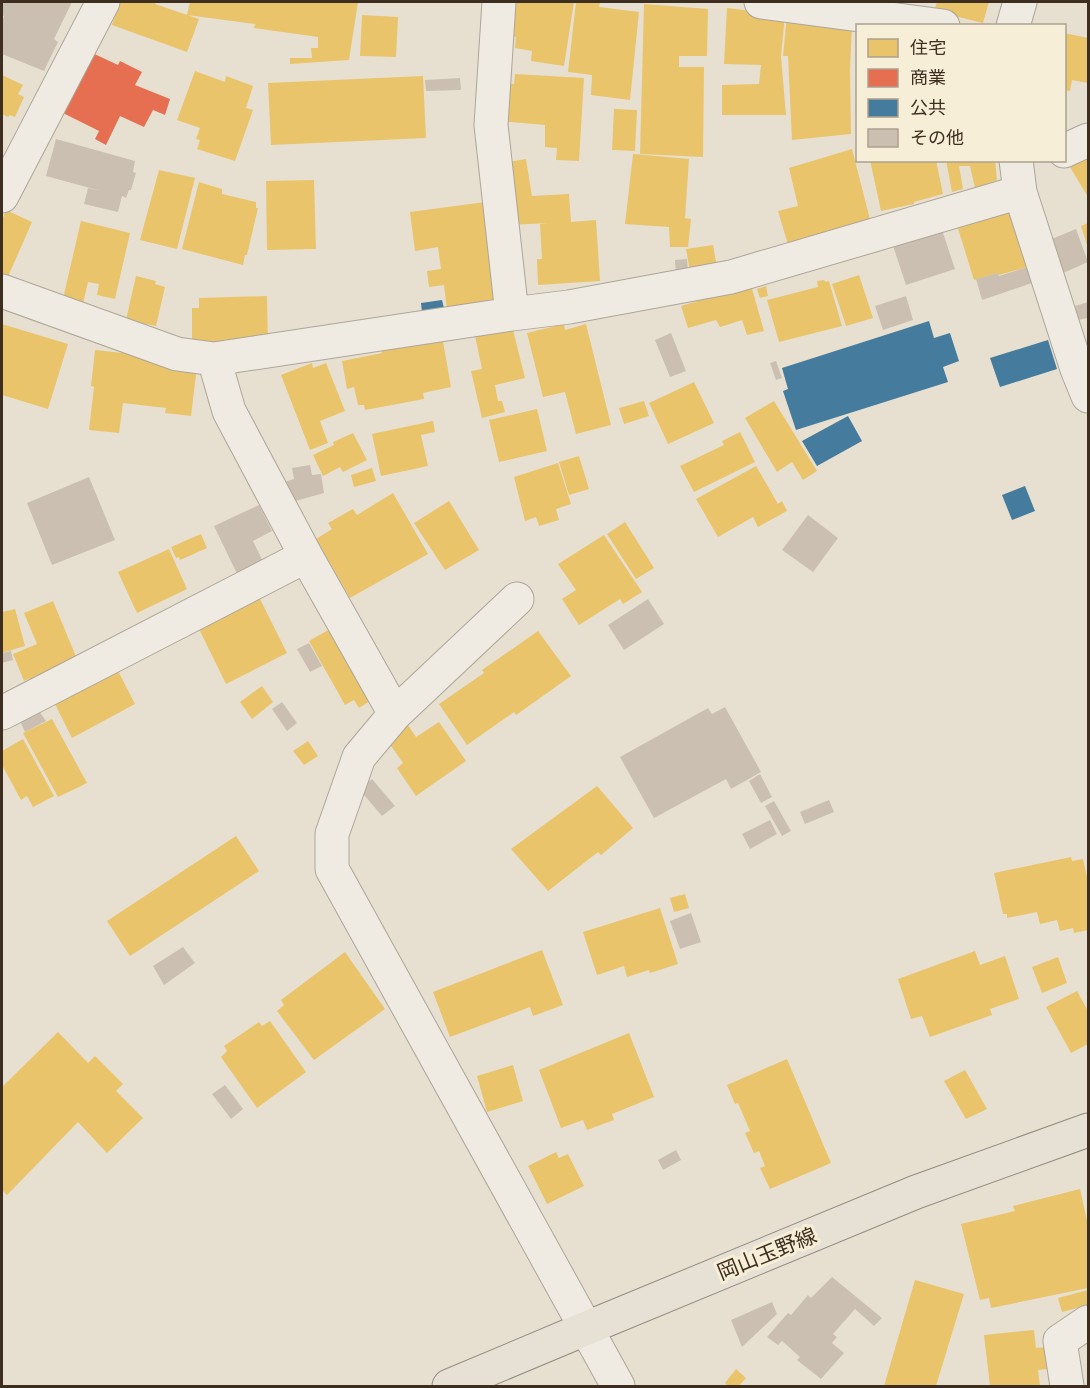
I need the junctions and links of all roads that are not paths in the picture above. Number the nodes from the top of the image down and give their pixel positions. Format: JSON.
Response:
{"nodes":[{"id":1,"x":104,"y":2,"type":"edge"},
{"id":2,"x":499,"y":2,"type":"edge"},
{"id":3,"x":761,"y":2,"type":"edge"},
{"id":4,"x":1020,"y":2,"type":"edge"},
{"id":5,"x":928,"y":24,"type":"edge"},
{"id":6,"x":1014,"y":24,"type":"edge"},
{"id":7,"x":1089,"y":140,"type":"edge"},
{"id":8,"x":1066,"y":151,"type":"edge"},
{"id":9,"x":1024,"y":171,"type":"edge"},
{"id":10,"x":2,"y":196,"type":"edge"},
{"id":11,"x":2,"y":291,"type":"edge"},
{"id":12,"x":512,"y":314,"type":"junction"},
{"id":13,"x":214,"y":359,"type":"junction"},
{"id":14,"x":1089,"y":396,"type":"edge"},
{"id":15,"x":306,"y":556,"type":"junction"},
{"id":16,"x":517,"y":598,"type":"dead end"},
{"id":17,"x":2,"y":713,"type":"edge"},
{"id":18,"x":395,"y":714,"type":"junction"},
{"id":19,"x":1089,"y":1130,"type":"edge"},
{"id":20,"x":1089,"y":1322,"type":"edge"},
{"id":21,"x":587,"y":1328,"type":"junction"},
{"id":22,"x":450,"y":1386,"type":"edge"},
{"id":23,"x":618,"y":1386,"type":"edge"},
{"id":24,"x":1067,"y":1386,"type":"edge"}],
"edges":[{"from":1,"to":10,"type":"street"},
{"from":2,"to":12,"type":"street"},
{"from":3,"to":5,"type":"street"},
{"from":4,"to":6,"type":"street"},
{"from":7,"to":8,"type":"street"},
{"from":9,"to":12,"type":"street"},
{"from":9,"to":14,"type":"street"},
{"from":11,"to":13,"type":"street"},
{"from":12,"to":13,"type":"street"},
{"from":13,"to":15,"type":"street"},
{"from":15,"to":17,"type":"street"},
{"from":15,"to":18,"type":"street"},
{"from":16,"to":18,"type":"street"},
{"from":18,"to":21,"type":"street"},
{"from":19,"to":21,"type":"main road","name":"岡山玉野線"},
{"from":20,"to":24,"type":"street"},
{"from":21,"to":22,"type":"main road","name":"岡山玉野線"},
{"from":21,"to":23,"type":"street"}]}
